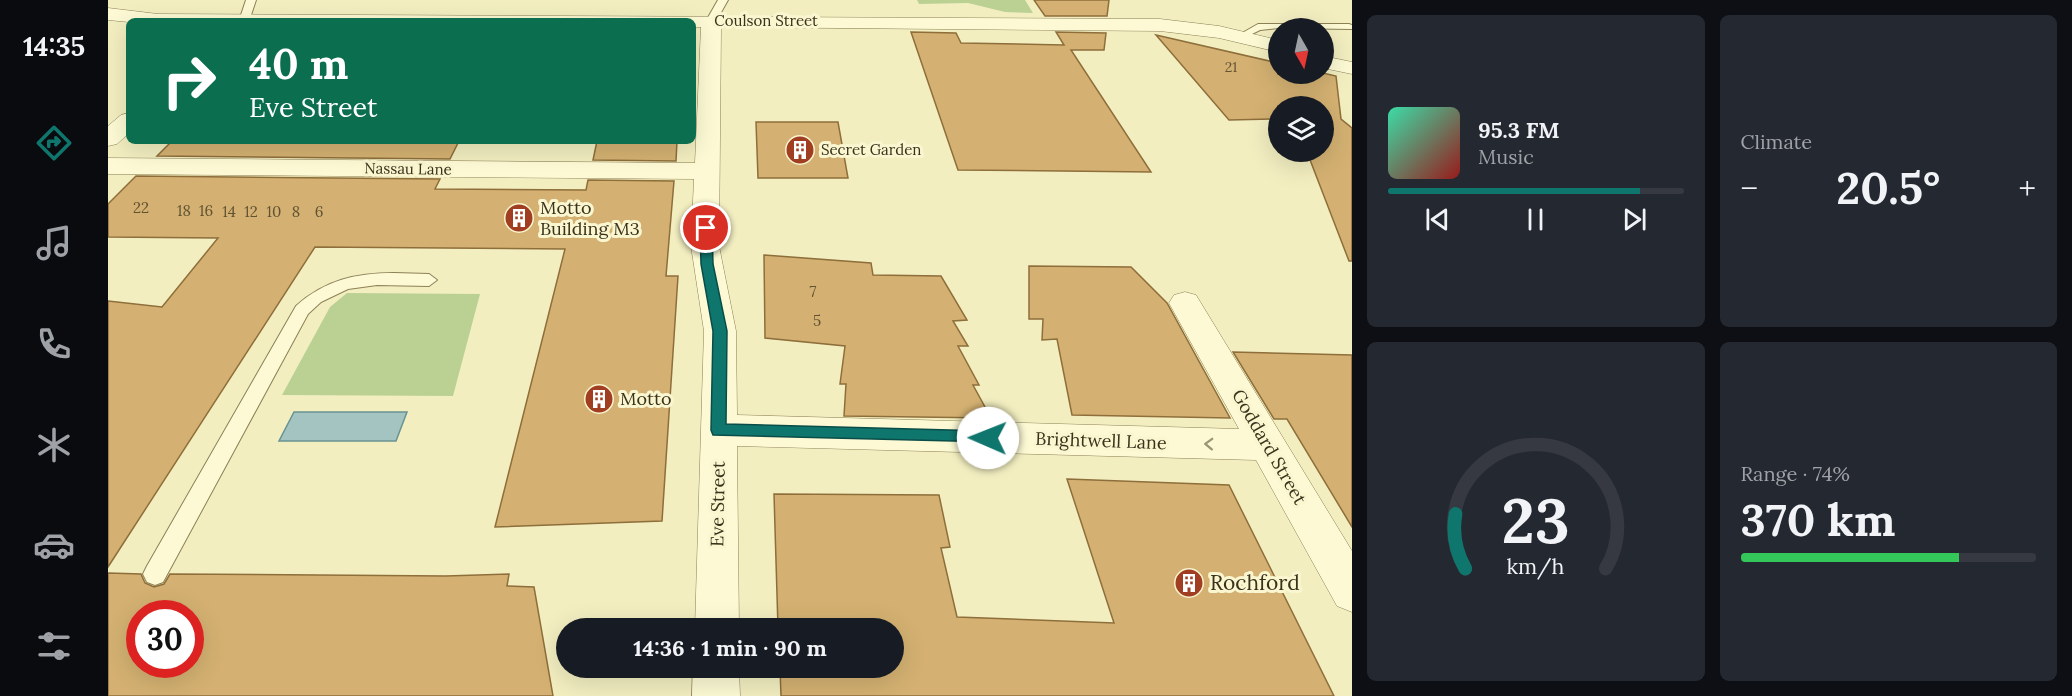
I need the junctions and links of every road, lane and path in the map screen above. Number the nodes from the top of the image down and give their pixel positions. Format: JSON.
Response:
{"nodes":[{"id":1,"x":251,"y":0,"type":"edge"},
{"id":2,"x":717,"y":10,"type":"edge"},
{"id":3,"x":108,"y":14,"type":"edge"},
{"id":4,"x":141,"y":18,"type":"edge"},
{"id":5,"x":245,"y":18,"type":"edge"},
{"id":6,"x":373,"y":18,"type":"edge"},
{"id":7,"x":1349,"y":27,"type":"dead end"},
{"id":8,"x":1242,"y":36,"type":"junction"},
{"id":9,"x":1268,"y":43,"type":"edge"},
{"id":10,"x":1334,"y":64,"type":"edge"},
{"id":11,"x":1352,"y":68,"type":"edge"},
{"id":12,"x":126,"y":123,"type":"edge"},
{"id":13,"x":108,"y":139,"type":"edge"},
{"id":14,"x":108,"y":166,"type":"edge"},
{"id":15,"x":708,"y":171,"type":"junction"},
{"id":16,"x":429,"y":280,"type":"dead end"},
{"id":17,"x":1185,"y":303,"type":"dead end"},
{"id":18,"x":719,"y":430,"type":"junction"},
{"id":19,"x":1268,"y":445,"type":"junction"},
{"id":20,"x":155,"y":574,"type":"dead end"},
{"id":21,"x":1352,"y":591,"type":"edge"},
{"id":22,"x":717,"y":618,"type":"edge"},
{"id":23,"x":716,"y":678,"type":"edge"},
{"id":24,"x":716,"y":696,"type":"edge"}],
"edges":[{"from":1,"to":5,"type":"lane"},
{"from":2,"to":6,"type":"street","name":"Coulson Street"},
{"from":2,"to":8,"type":"street","name":"Coulson Street"},
{"from":2,"to":15,"type":"street","name":"Eve Street"},
{"from":3,"to":4,"type":"street","name":"Coulson Street"},
{"from":7,"to":8,"type":"lane"},
{"from":8,"to":9,"type":"street","name":"Coulson Street"},
{"from":10,"to":11,"type":"street"},
{"from":12,"to":13,"type":"street"},
{"from":14,"to":15,"type":"street","name":"Nassau Lane"},
{"from":15,"to":18,"type":"street","name":"Eve Street"},
{"from":16,"to":20,"type":"lane"},
{"from":17,"to":19,"type":"street","name":"Goddard Street"},
{"from":19,"to":18,"type":"street","name":"Brightwell Lane","one_way":true},
{"from":18,"to":22,"type":"street","name":"Eve Street"},
{"from":19,"to":21,"type":"street","name":"Goddard Street"},
{"from":23,"to":24,"type":"street"}]}
